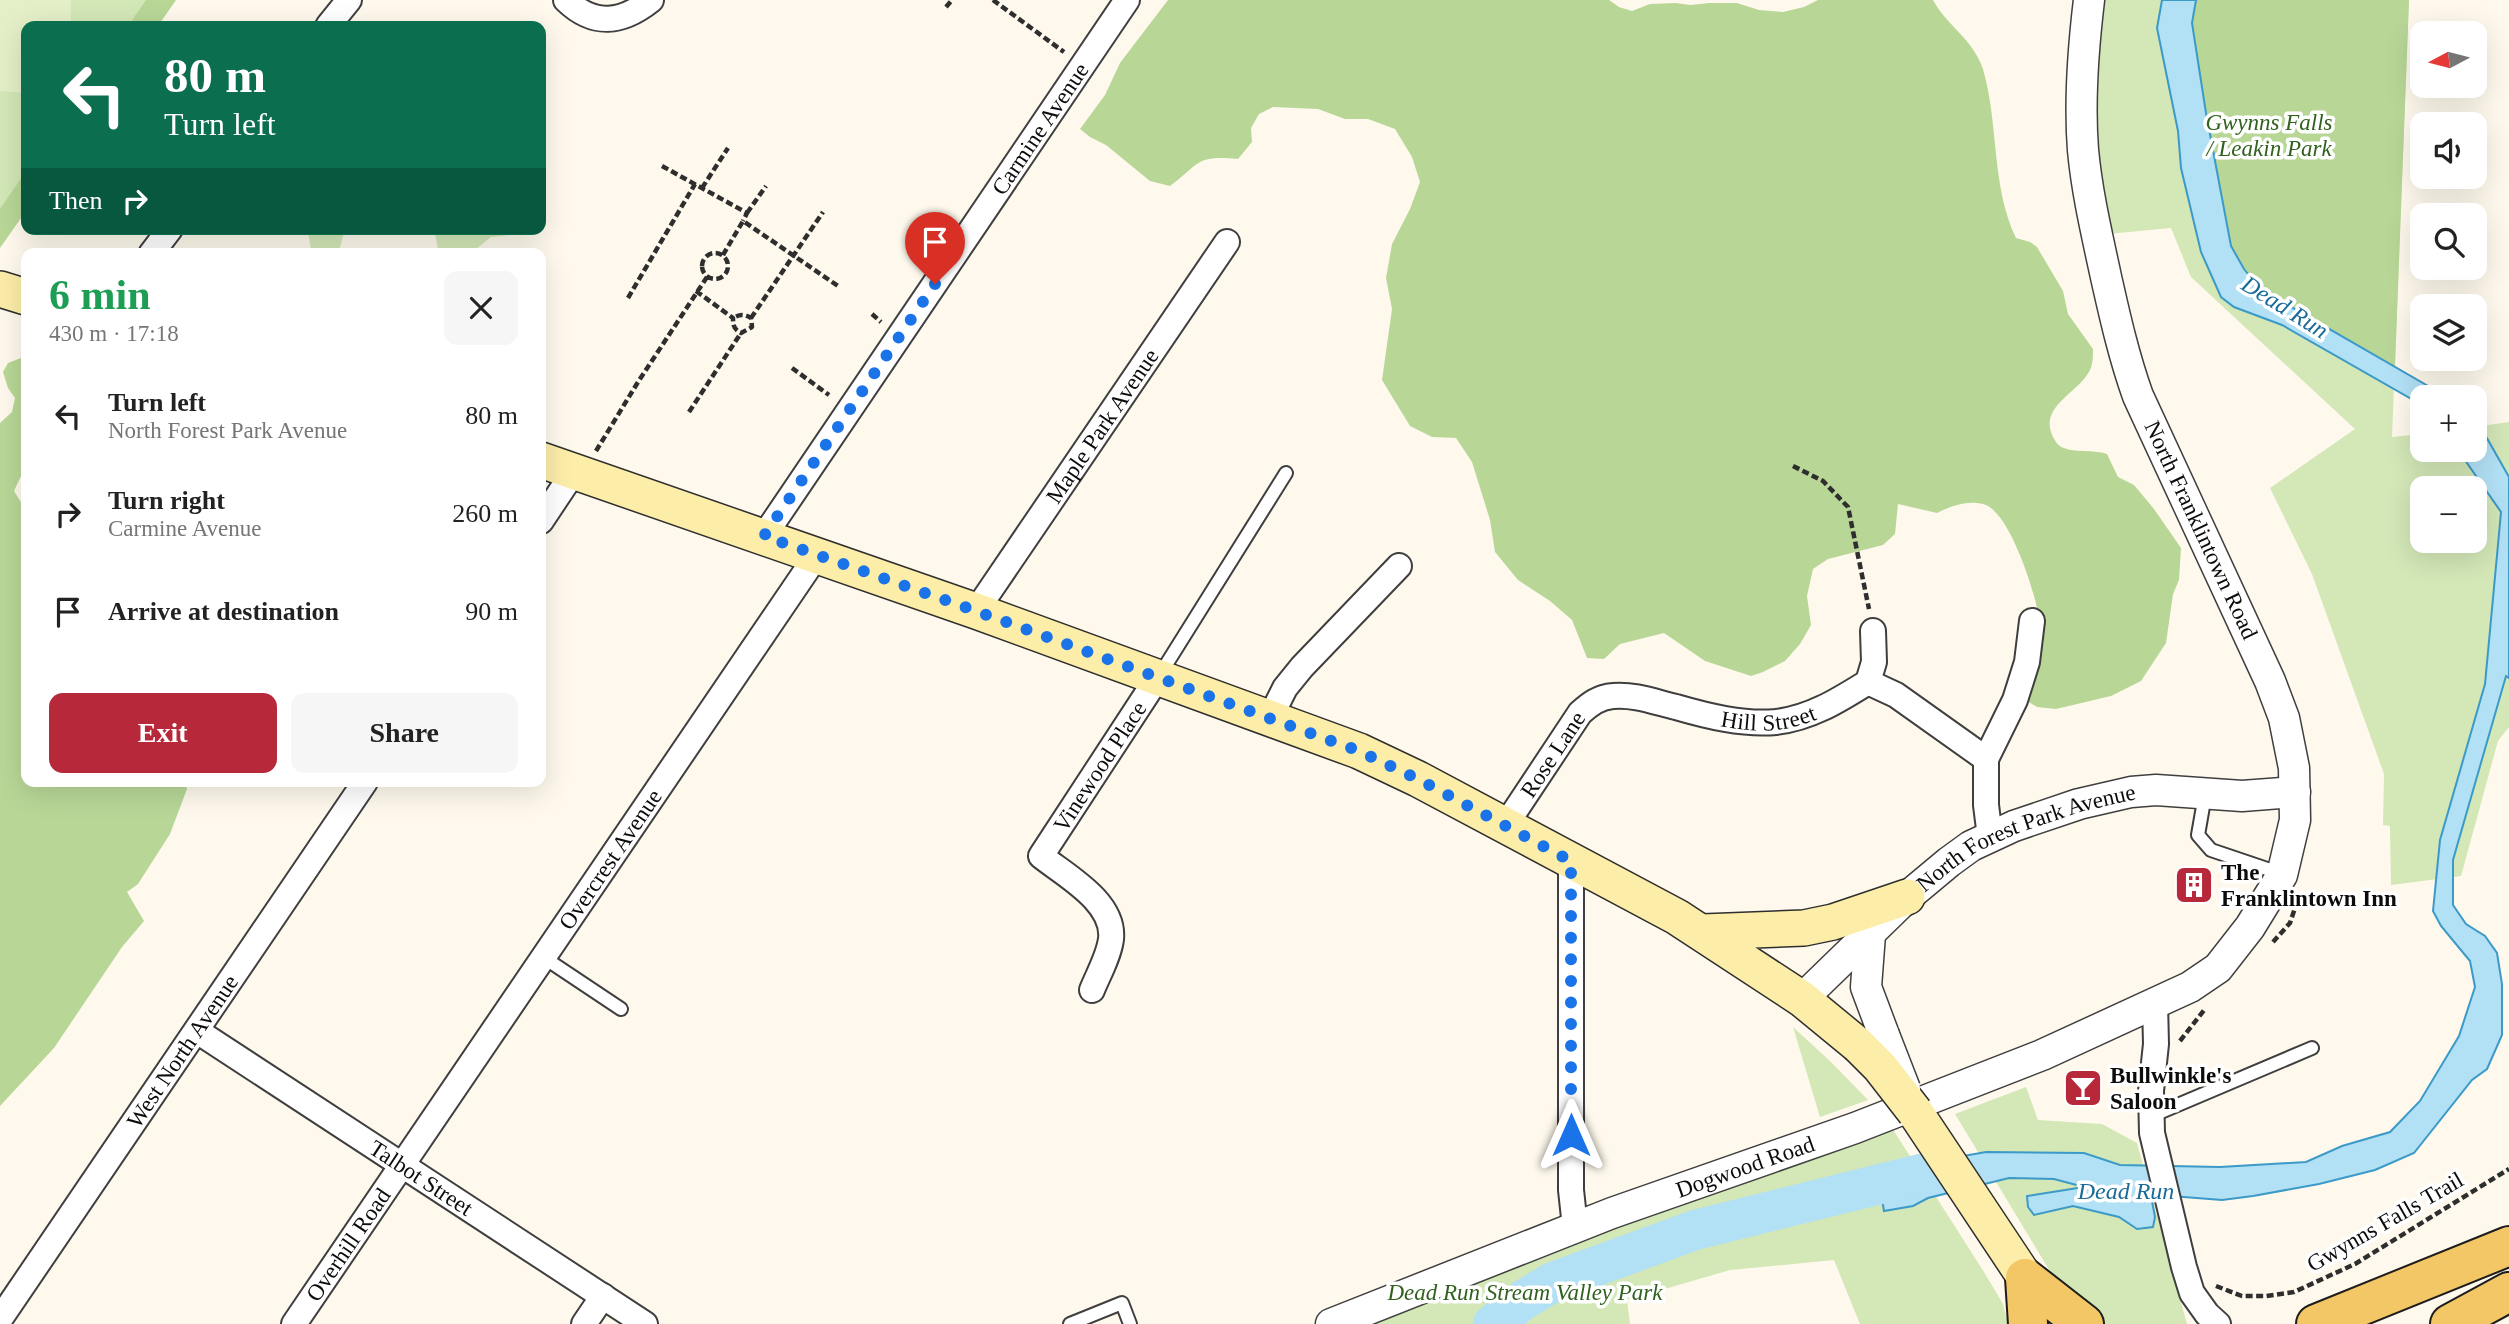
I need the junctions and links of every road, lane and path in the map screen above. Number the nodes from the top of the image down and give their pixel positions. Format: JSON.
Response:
{"nodes":[{"id":1,"x":349,"y":0,"type":"edge"},
{"id":2,"x":566,"y":0,"type":"edge"},
{"id":3,"x":651,"y":0,"type":"edge"},
{"id":4,"x":952,"y":0,"type":"edge"},
{"id":5,"x":993,"y":0,"type":"edge"},
{"id":6,"x":1127,"y":0,"type":"edge"},
{"id":7,"x":2089,"y":0,"type":"edge"},
{"id":8,"x":946,"y":7,"type":"dead end"},
{"id":9,"x":332,"y":21,"type":"edge"},
{"id":10,"x":1064,"y":52,"type":"dead end"},
{"id":11,"x":728,"y":148,"type":"dead end"},
{"id":12,"x":662,"y":166,"type":"dead end"},
{"id":13,"x":695,"y":184,"type":"junction"},
{"id":14,"x":766,"y":186,"type":"dead end"},
{"id":15,"x":702,"y":188,"type":"junction"},
{"id":16,"x":823,"y":212,"type":"dead end"},
{"id":17,"x":747,"y":213,"type":"junction"},
{"id":18,"x":743,"y":221,"type":"junction"},
{"id":19,"x":1227,"y":242,"type":"dead end"},
{"id":20,"x":723,"y":255,"type":"junction"},
{"id":21,"x":794,"y":256,"type":"junction"},
{"id":22,"x":707,"y":277,"type":"junction"},
{"id":23,"x":838,"y":286,"type":"dead end"},
{"id":24,"x":0,"y":289,"type":"edge"},
{"id":25,"x":696,"y":291,"type":"junction"},
{"id":26,"x":21,"y":295,"type":"edge"},
{"id":27,"x":628,"y":298,"type":"dead end"},
{"id":28,"x":872,"y":314,"type":"dead end"},
{"id":29,"x":733,"y":318,"type":"junction"},
{"id":30,"x":751,"y":318,"type":"junction"},
{"id":31,"x":881,"y":322,"type":"dead end"},
{"id":32,"x":741,"y":333,"type":"junction"},
{"id":33,"x":792,"y":368,"type":"dead end"},
{"id":34,"x":830,"y":395,"type":"dead end"},
{"id":35,"x":690,"y":412,"type":"dead end"},
{"id":36,"x":546,"y":461,"type":"edge"},
{"id":37,"x":583,"y":466,"type":"junction"},
{"id":38,"x":1793,"y":466,"type":"dead end"},
{"id":39,"x":1286,"y":473,"type":"dead end"},
{"id":40,"x":546,"y":514,"type":"edge"},
{"id":41,"x":764,"y":536,"type":"junction"},
{"id":42,"x":817,"y":555,"type":"junction"},
{"id":43,"x":1399,"y":566,"type":"dead end"},
{"id":44,"x":976,"y":611,"type":"junction"},
{"id":45,"x":2032,"y":621,"type":"dead end"},
{"id":46,"x":1873,"y":631,"type":"joint"},
{"id":47,"x":1158,"y":677,"type":"junction"},
{"id":48,"x":1868,"y":682,"type":"junction"},
{"id":49,"x":1611,"y":696,"type":"joint"},
{"id":50,"x":1270,"y":718,"type":"junction"},
{"id":51,"x":1986,"y":760,"type":"junction"},
{"id":52,"x":362,"y":787,"type":"edge"},
{"id":53,"x":2295,"y":792,"type":"junction"},
{"id":54,"x":2204,"y":795,"type":"junction"},
{"id":55,"x":1505,"y":826,"type":"junction"},
{"id":56,"x":1990,"y":837,"type":"junction"},
{"id":57,"x":1571,"y":861,"type":"junction"},
{"id":58,"x":2282,"y":874,"type":"junction"},
{"id":59,"x":1907,"y":897,"type":"junction"},
{"id":60,"x":1703,"y":932,"type":"junction"},
{"id":61,"x":1870,"y":934,"type":"junction"},
{"id":62,"x":543,"y":957,"type":"junction"},
{"id":63,"x":1092,"y":990,"type":"dead end"},
{"id":64,"x":1802,"y":999,"type":"junction"},
{"id":65,"x":2155,"y":1003,"type":"junction"},
{"id":66,"x":621,"y":1009,"type":"dead end"},
{"id":67,"x":197,"y":1031,"type":"junction"},
{"id":68,"x":1871,"y":1040,"type":"junction"},
{"id":69,"x":2312,"y":1048,"type":"dead end"},
{"id":70,"x":2156,"y":1112,"type":"junction"},
{"id":71,"x":402,"y":1165,"type":"junction"},
{"id":72,"x":2509,"y":1169,"type":"edge"},
{"id":73,"x":1575,"y":1227,"type":"junction"},
{"id":74,"x":2509,"y":1246,"type":"edge"},
{"id":75,"x":2018,"y":1267,"type":"junction"},
{"id":76,"x":2213,"y":1284,"type":"dead end"},
{"id":77,"x":2509,"y":1292,"type":"edge"},
{"id":78,"x":603,"y":1296,"type":"junction"},
{"id":79,"x":0,"y":1319,"type":"edge"},
{"id":80,"x":293,"y":1324,"type":"edge"},
{"id":81,"x":584,"y":1324,"type":"edge"},
{"id":82,"x":645,"y":1324,"type":"edge"},
{"id":83,"x":1070,"y":1324,"type":"edge"},
{"id":84,"x":1130,"y":1324,"type":"edge"},
{"id":85,"x":1331,"y":1324,"type":"edge"},
{"id":86,"x":2028,"y":1324,"type":"edge"},
{"id":87,"x":2055,"y":1324,"type":"edge"},
{"id":88,"x":2084,"y":1324,"type":"edge"},
{"id":89,"x":2218,"y":1324,"type":"edge"},
{"id":90,"x":2316,"y":1324,"type":"edge"},
{"id":91,"x":2450,"y":1324,"type":"edge"}],
"edges":[{"from":1,"to":9,"type":"street"},
{"from":2,"to":3,"type":"street"},
{"from":4,"to":8,"type":"path"},
{"from":5,"to":10,"type":"path"},
{"from":6,"to":41,"type":"street","name":"Carmine Avenue"},
{"from":7,"to":53,"type":"street","name":"North Franklintown Road"},
{"from":11,"to":15,"type":"path"},
{"from":12,"to":13,"type":"path"},
{"from":13,"to":15,"type":"path"},
{"from":13,"to":27,"type":"path"},
{"from":14,"to":17,"type":"path"},
{"from":15,"to":17,"type":"path"},
{"from":16,"to":21,"type":"path"},
{"from":17,"to":18,"type":"path"},
{"from":18,"to":20,"type":"path"},
{"from":18,"to":21,"type":"path"},
{"from":19,"to":44,"type":"street","name":"Maple Park Avenue"},
{"from":20,"to":22,"type":"path"},
{"from":20,"to":22,"type":"path"},
{"from":21,"to":23,"type":"path"},
{"from":21,"to":30,"type":"path"},
{"from":22,"to":25,"type":"path"},
{"from":24,"to":26,"type":"main road"},
{"from":25,"to":29,"type":"path"},
{"from":25,"to":37,"type":"path"},
{"from":28,"to":31,"type":"path"},
{"from":29,"to":30,"type":"path"},
{"from":29,"to":32,"type":"path"},
{"from":30,"to":32,"type":"path"},
{"from":32,"to":35,"type":"path"},
{"from":33,"to":34,"type":"path"},
{"from":36,"to":37,"type":"main road"},
{"from":37,"to":40,"type":"street"},
{"from":37,"to":41,"type":"main road"},
{"from":38,"to":46,"type":"path"},
{"from":39,"to":47,"type":"lane"},
{"from":41,"to":42,"type":"main road"},
{"from":42,"to":44,"type":"main road"},
{"from":42,"to":62,"type":"street","name":"Overcrest Avenue"},
{"from":43,"to":50,"type":"street"},
{"from":44,"to":47,"type":"main road"},
{"from":45,"to":51,"type":"street"},
{"from":46,"to":48,"type":"street"},
{"from":47,"to":50,"type":"main road"},
{"from":47,"to":63,"type":"street","name":"Vinewood Place"},
{"from":48,"to":49,"type":"street","name":"Hill Street"},
{"from":48,"to":51,"type":"street"},
{"from":49,"to":55,"type":"street","name":"Rose Lane"},
{"from":50,"to":55,"type":"main road"},
{"from":51,"to":56,"type":"street"},
{"from":52,"to":67,"type":"street","name":"West North Avenue"},
{"from":53,"to":54,"type":"street","name":"North Forest Park Avenue"},
{"from":53,"to":58,"type":"street","name":"North Franklintown Road"},
{"from":54,"to":56,"type":"street","name":"North Forest Park Avenue"},
{"from":54,"to":58,"type":"lane"},
{"from":55,"to":57,"type":"main road"},
{"from":56,"to":59,"type":"street","name":"North Forest Park Avenue"},
{"from":57,"to":60,"type":"main road"},
{"from":57,"to":73,"type":"street"},
{"from":58,"to":65,"type":"street","name":"North Franklintown Road"},
{"from":59,"to":60,"type":"main road"},
{"from":59,"to":61,"type":"street","name":"North Forest Park Avenue"},
{"from":60,"to":64,"type":"main road"},
{"from":61,"to":64,"type":"street","name":"North Forest Park Avenue"},
{"from":61,"to":68,"type":"street"},
{"from":62,"to":66,"type":"lane"},
{"from":62,"to":71,"type":"street","name":"Overcrest Avenue"},
{"from":64,"to":68,"type":"main road"},
{"from":65,"to":70,"type":"street"},
{"from":65,"to":73,"type":"street","name":"Dogwood Road"},
{"from":67,"to":71,"type":"street","name":"Talbot Street"},
{"from":67,"to":79,"type":"street","name":"West North Avenue"},
{"from":68,"to":75,"type":"main road","bridge":true},
{"from":69,"to":70,"type":"lane"},
{"from":70,"to":89,"type":"street"},
{"from":71,"to":78,"type":"street","name":"Talbot Street"},
{"from":71,"to":80,"type":"street","name":"Overhill Road"},
{"from":72,"to":76,"type":"path","name":"Gwynns Falls Trail"},
{"from":73,"to":85,"type":"street","name":"Dogwood Road"},
{"from":74,"to":90,"type":"main road"},
{"from":75,"to":86,"type":"main road"},
{"from":75,"to":87,"type":"main road"},
{"from":75,"to":88,"type":"main road"},
{"from":77,"to":91,"type":"main road"},
{"from":78,"to":81,"type":"street"},
{"from":78,"to":82,"type":"street","name":"Talbot Street"},
{"from":83,"to":84,"type":"lane"}]}
